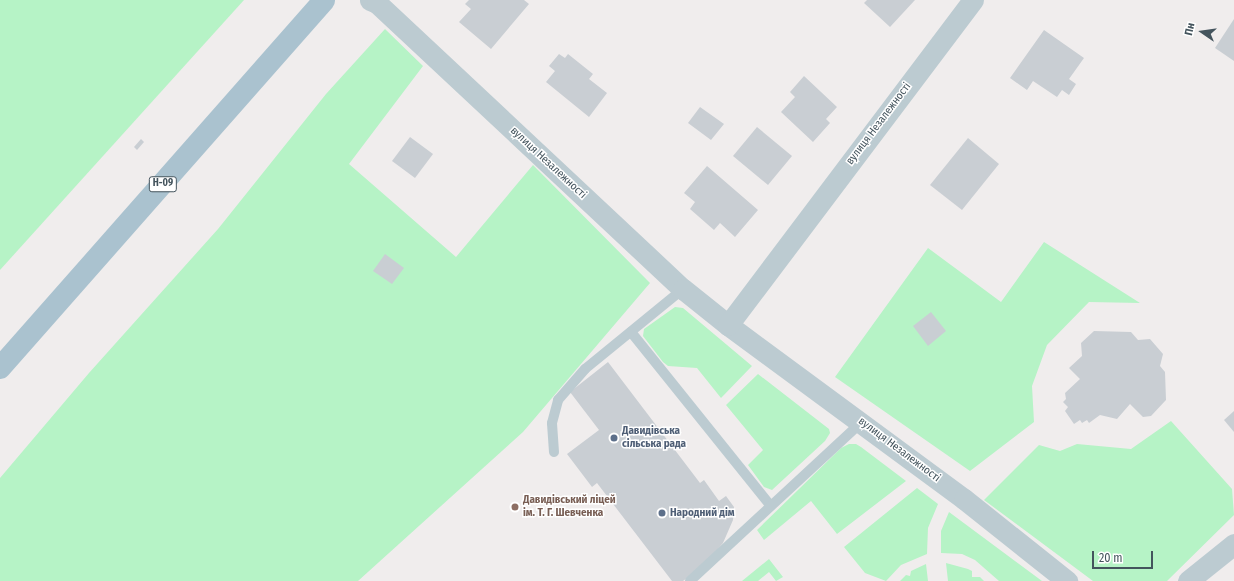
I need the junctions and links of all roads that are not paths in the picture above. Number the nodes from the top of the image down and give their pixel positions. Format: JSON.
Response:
{"nodes":[{"id":1,"x":324,"y":0,"type":"edge"},
{"id":2,"x":370,"y":0,"type":"edge"},
{"id":3,"x":973,"y":0,"type":"edge"},
{"id":4,"x":683,"y":289,"type":"junction"},
{"id":5,"x":728,"y":325,"type":"junction"},
{"id":6,"x":631,"y":332,"type":"junction"},
{"id":7,"x":0,"y":368,"type":"edge"},
{"id":8,"x":862,"y":422,"type":"junction"},
{"id":9,"x":554,"y":452,"type":"dead end"},
{"id":10,"x":770,"y":505,"type":"junction"},
{"id":11,"x":1234,"y":544,"type":"edge"},
{"id":12,"x":690,"y":581,"type":"edge"},
{"id":13,"x":1067,"y":581,"type":"edge"},
{"id":14,"x":1188,"y":581,"type":"edge"}],
"edges":[{"from":1,"to":7,"type":"main road","number":"Н-09"},
{"from":2,"to":4,"type":"street","name":"вулиця Незалежності"},
{"from":3,"to":5,"type":"street","name":"вулиця Незалежності"},
{"from":4,"to":5,"type":"street","name":"вулиця Незалежності"},
{"from":4,"to":6,"type":"lane"},
{"from":5,"to":8,"type":"street","name":"вулиця Незалежності"},
{"from":6,"to":9,"type":"lane"},
{"from":6,"to":10,"type":"lane"},
{"from":8,"to":10,"type":"lane"},
{"from":8,"to":13,"type":"street","name":"вулиця Незалежності"},
{"from":10,"to":12,"type":"lane"},
{"from":11,"to":14,"type":"street"}]}
